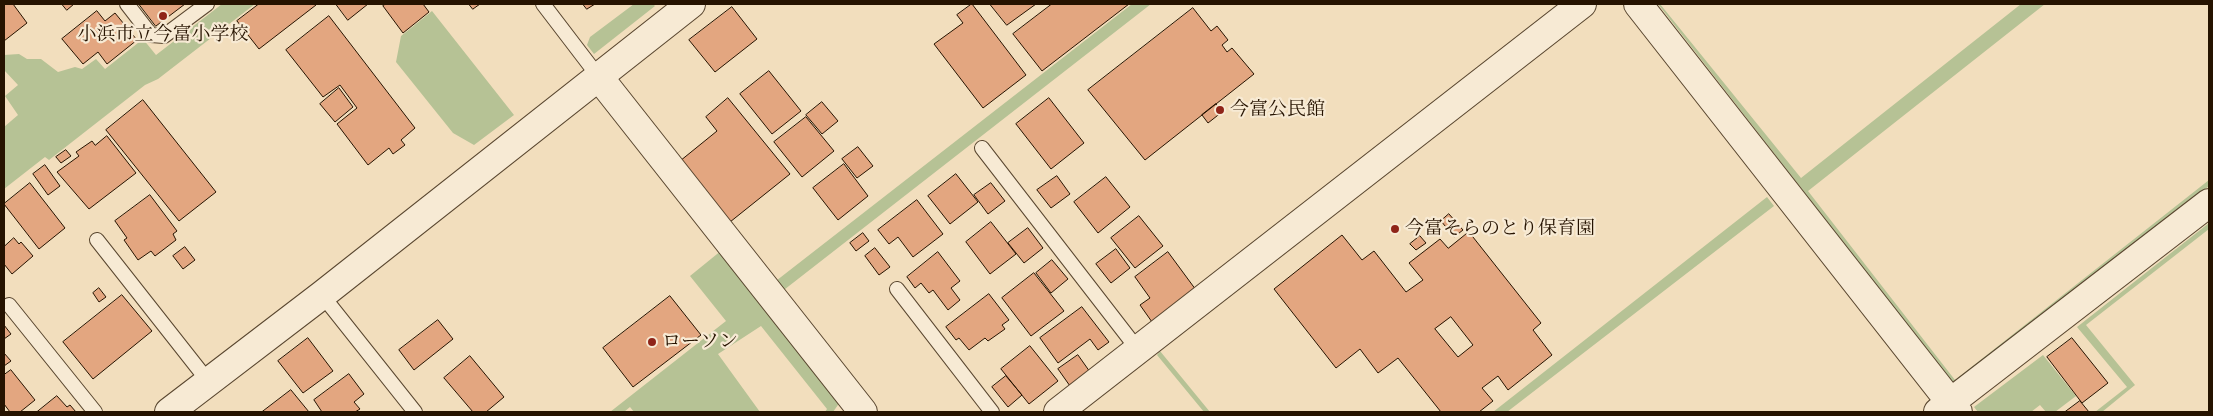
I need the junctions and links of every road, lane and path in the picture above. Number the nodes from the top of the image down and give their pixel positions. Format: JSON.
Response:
{"nodes":[{"id":1,"x":127,"y":4,"type":"edge"},
{"id":2,"x":207,"y":4,"type":"edge"},
{"id":3,"x":543,"y":4,"type":"edge"},
{"id":4,"x":691,"y":4,"type":"edge"},
{"id":5,"x":1582,"y":4,"type":"edge"},
{"id":6,"x":1638,"y":4,"type":"edge"},
{"id":7,"x":598,"y":76,"type":"junction"},
{"id":8,"x":982,"y":148,"type":"dead end"},
{"id":9,"x":2209,"y":203,"type":"edge"},
{"id":10,"x":97,"y":240,"type":"dead end"},
{"id":11,"x":896,"y":289,"type":"dead end"},
{"id":12,"x":322,"y":294,"type":"junction"},
{"id":13,"x":9,"y":305,"type":"dead end"},
{"id":14,"x":1139,"y":351,"type":"junction"},
{"id":15,"x":208,"y":382,"type":"junction"},
{"id":16,"x":1949,"y":409,"type":"edge"},
{"id":17,"x":95,"y":412,"type":"edge"},
{"id":18,"x":169,"y":412,"type":"edge"},
{"id":19,"x":415,"y":412,"type":"edge"},
{"id":20,"x":863,"y":412,"type":"edge"},
{"id":21,"x":992,"y":412,"type":"edge"},
{"id":22,"x":1058,"y":412,"type":"edge"}],
"edges":[{"from":1,"to":2,"type":"lane"},
{"from":3,"to":7,"type":"lane"},
{"from":4,"to":7,"type":"street"},
{"from":5,"to":14,"type":"street"},
{"from":6,"to":16,"type":"street"},
{"from":7,"to":12,"type":"street"},
{"from":7,"to":20,"type":"street"},
{"from":8,"to":14,"type":"lane"},
{"from":9,"to":16,"type":"street"},
{"from":10,"to":15,"type":"lane"},
{"from":11,"to":21,"type":"lane"},
{"from":12,"to":15,"type":"street"},
{"from":12,"to":19,"type":"lane"},
{"from":13,"to":17,"type":"lane"},
{"from":14,"to":22,"type":"street"},
{"from":15,"to":18,"type":"street"}]}
